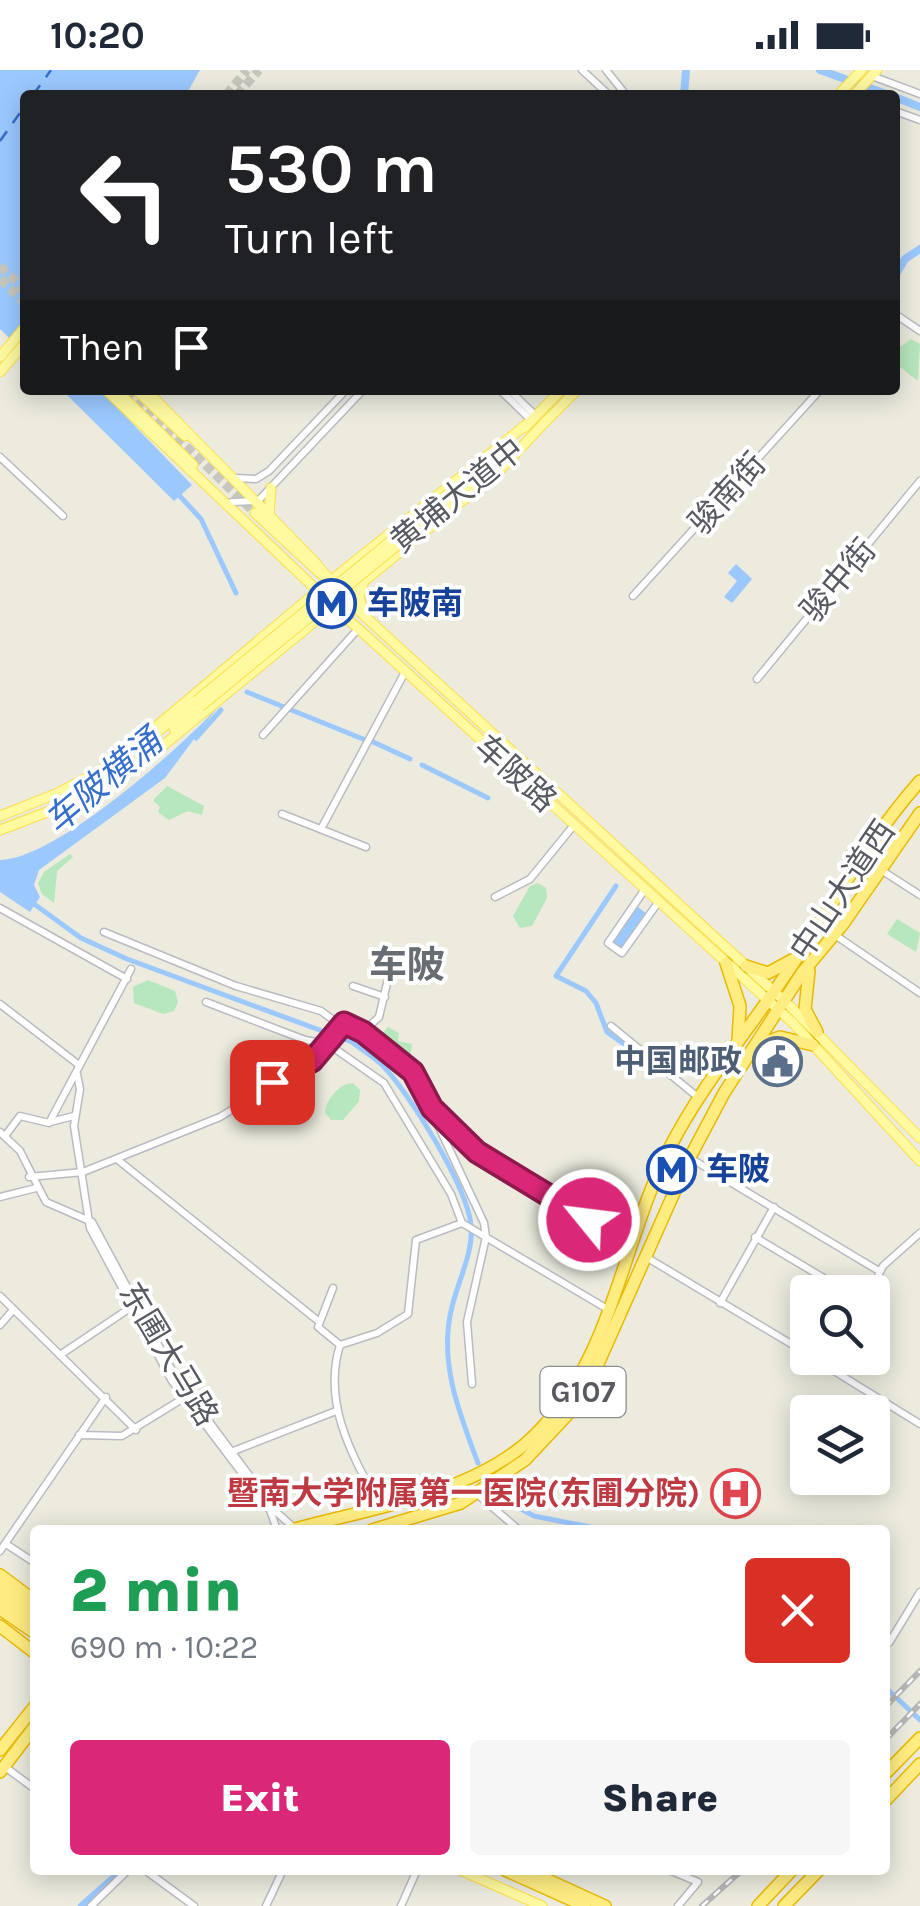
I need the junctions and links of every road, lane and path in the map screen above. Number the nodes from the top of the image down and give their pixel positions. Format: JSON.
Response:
{"nodes":[{"id":1,"x":582,"y":70,"type":"edge"},
{"id":2,"x":606,"y":70,"type":"edge"},
{"id":3,"x":873,"y":75,"type":"edge"},
{"id":4,"x":604,"y":90,"type":"edge"},
{"id":5,"x":622,"y":90,"type":"edge"},
{"id":6,"x":920,"y":94,"type":"edge"},
{"id":7,"x":20,"y":335,"type":"edge"},
{"id":8,"x":2,"y":365,"type":"edge"},
{"id":9,"x":112,"y":395,"type":"edge"},
{"id":10,"x":121,"y":395,"type":"edge"},
{"id":11,"x":142,"y":395,"type":"edge"},
{"id":12,"x":150,"y":395,"type":"edge"},
{"id":13,"x":341,"y":395,"type":"edge"},
{"id":14,"x":357,"y":395,"type":"edge"},
{"id":15,"x":505,"y":395,"type":"edge"},
{"id":16,"x":513,"y":395,"type":"edge"},
{"id":17,"x":556,"y":395,"type":"edge"},
{"id":18,"x":572,"y":395,"type":"edge"},
{"id":19,"x":815,"y":395,"type":"edge"},
{"id":20,"x":532,"y":420,"type":"junction"},
{"id":21,"x":546,"y":421,"type":"junction"},
{"id":22,"x":191,"y":440,"type":"junction"},
{"id":23,"x":0,"y":456,"type":"edge"},
{"id":24,"x":227,"y":476,"type":"junction"},
{"id":25,"x":920,"y":481,"type":"edge"},
{"id":26,"x":271,"y":488,"type":"junction"},
{"id":27,"x":243,"y":492,"type":"junction"},
{"id":28,"x":452,"y":495,"type":"junction"},
{"id":29,"x":232,"y":502,"type":"junction"},
{"id":30,"x":253,"y":513,"type":"junction"},
{"id":31,"x":62,"y":516,"type":"dead end"},
{"id":32,"x":271,"y":518,"type":"junction"},
{"id":33,"x":388,"y":533,"type":"junction"},
{"id":34,"x":401,"y":550,"type":"junction"},
{"id":35,"x":361,"y":556,"type":"junction"},
{"id":36,"x":313,"y":560,"type":"junction"},
{"id":37,"x":348,"y":566,"type":"junction"},
{"id":38,"x":298,"y":569,"type":"junction"},
{"id":39,"x":370,"y":574,"type":"junction"},
{"id":40,"x":330,"y":591,"type":"junction"},
{"id":41,"x":634,"y":596,"type":"dead end"},
{"id":42,"x":293,"y":612,"type":"junction"},
{"id":43,"x":366,"y":617,"type":"junction"},
{"id":44,"x":309,"y":624,"type":"junction"},
{"id":45,"x":354,"y":625,"type":"junction"},
{"id":46,"x":274,"y":626,"type":"junction"},
{"id":47,"x":287,"y":643,"type":"junction"},
{"id":48,"x":406,"y":672,"type":"junction"},
{"id":49,"x":757,"y":678,"type":"dead end"},
{"id":50,"x":263,"y":735,"type":"dead end"},
{"id":51,"x":113,"y":770,"type":"junction"},
{"id":52,"x":920,"y":781,"type":"edge"},
{"id":53,"x":44,"y":800,"type":"junction"},
{"id":54,"x":50,"y":812,"type":"junction"},
{"id":55,"x":920,"y":813,"type":"edge"},
{"id":56,"x":282,"y":814,"type":"dead end"},
{"id":57,"x":0,"y":816,"type":"edge"},
{"id":58,"x":574,"y":825,"type":"junction"},
{"id":59,"x":0,"y":830,"type":"edge"},
{"id":60,"x":320,"y":830,"type":"junction"},
{"id":61,"x":614,"y":843,"type":"junction"},
{"id":62,"x":366,"y":848,"type":"dead end"},
{"id":63,"x":604,"y":852,"type":"junction"},
{"id":64,"x":634,"y":861,"type":"junction"},
{"id":65,"x":880,"y":870,"type":"junction"},
{"id":66,"x":624,"y":871,"type":"junction"},
{"id":67,"x":643,"y":892,"type":"dead end"},
{"id":68,"x":920,"y":895,"type":"edge"},
{"id":69,"x":495,"y":897,"type":"dead end"},
{"id":70,"x":657,"y":904,"type":"dead end"},
{"id":71,"x":0,"y":908,"type":"edge"},
{"id":72,"x":104,"y":932,"type":"dead end"},
{"id":73,"x":834,"y":934,"type":"junction"},
{"id":74,"x":802,"y":950,"type":"junction"},
{"id":75,"x":818,"y":953,"type":"junction"},
{"id":76,"x":392,"y":962,"type":"dead end"},
{"id":77,"x":726,"y":963,"type":"junction"},
{"id":78,"x":746,"y":966,"type":"junction"},
{"id":79,"x":131,"y":970,"type":"dead end"},
{"id":80,"x":127,"y":979,"type":"junction"},
{"id":81,"x":790,"y":980,"type":"junction"},
{"id":82,"x":353,"y":986,"type":"dead end"},
{"id":83,"x":920,"y":993,"type":"edge"},
{"id":84,"x":385,"y":997,"type":"junction"},
{"id":85,"x":775,"y":1001,"type":"junction"},
{"id":86,"x":206,"y":1002,"type":"dead end"},
{"id":87,"x":0,"y":1004,"type":"edge"},
{"id":88,"x":760,"y":1023,"type":"junction"},
{"id":89,"x":340,"y":1025,"type":"junction"},
{"id":90,"x":611,"y":1026,"type":"dead end"},
{"id":91,"x":363,"y":1032,"type":"junction"},
{"id":92,"x":815,"y":1038,"type":"junction"},
{"id":93,"x":328,"y":1044,"type":"junction"},
{"id":94,"x":738,"y":1044,"type":"junction"},
{"id":95,"x":752,"y":1048,"type":"junction"},
{"id":96,"x":78,"y":1070,"type":"junction"},
{"id":97,"x":694,"y":1094,"type":"dead end"},
{"id":98,"x":432,"y":1108,"type":"junction"},
{"id":99,"x":894,"y":1111,"type":"junction"},
{"id":100,"x":74,"y":1116,"type":"junction"},
{"id":101,"x":49,"y":1122,"type":"junction"},
{"id":102,"x":882,"y":1122,"type":"junction"},
{"id":103,"x":2,"y":1134,"type":"edge"},
{"id":104,"x":920,"y":1139,"type":"edge"},
{"id":105,"x":908,"y":1149,"type":"junction"},
{"id":106,"x":689,"y":1158,"type":"junction"},
{"id":107,"x":118,"y":1160,"type":"junction"},
{"id":108,"x":920,"y":1161,"type":"edge"},
{"id":109,"x":82,"y":1172,"type":"junction"},
{"id":110,"x":29,"y":1176,"type":"junction"},
{"id":111,"x":36,"y":1188,"type":"junction"},
{"id":112,"x":0,"y":1197,"type":"edge"},
{"id":113,"x":774,"y":1207,"type":"junction"},
{"id":114,"x":88,"y":1220,"type":"junction"},
{"id":115,"x":462,"y":1223,"type":"junction"},
{"id":116,"x":482,"y":1232,"type":"junction"},
{"id":117,"x":920,"y":1232,"type":"edge"},
{"id":118,"x":755,"y":1238,"type":"junction"},
{"id":119,"x":644,"y":1256,"type":"junction"},
{"id":120,"x":629,"y":1258,"type":"junction"},
{"id":121,"x":879,"y":1271,"type":"junction"},
{"id":122,"x":818,"y":1275,"type":"edge"},
{"id":123,"x":877,"y":1275,"type":"edge"},
{"id":124,"x":334,"y":1288,"type":"dead end"},
{"id":125,"x":0,"y":1296,"type":"edge"},
{"id":126,"x":720,"y":1303,"type":"junction"},
{"id":127,"x":135,"y":1304,"type":"junction"},
{"id":128,"x":14,"y":1310,"type":"junction"},
{"id":129,"x":609,"y":1310,"type":"junction"},
{"id":130,"x":317,"y":1320,"type":"junction"},
{"id":131,"x":0,"y":1325,"type":"edge"},
{"id":132,"x":790,"y":1344,"type":"edge"},
{"id":133,"x":340,"y":1345,"type":"junction"},
{"id":134,"x":60,"y":1355,"type":"junction"},
{"id":135,"x":842,"y":1375,"type":"edge"},
{"id":136,"x":472,"y":1384,"type":"dead end"},
{"id":137,"x":186,"y":1396,"type":"junction"},
{"id":138,"x":106,"y":1397,"type":"junction"},
{"id":139,"x":336,"y":1411,"type":"junction"},
{"id":140,"x":920,"y":1424,"type":"edge"},
{"id":141,"x":136,"y":1430,"type":"junction"},
{"id":142,"x":80,"y":1435,"type":"junction"},
{"id":143,"x":231,"y":1452,"type":"junction"},
{"id":144,"x":244,"y":1473,"type":"junction"},
{"id":145,"x":501,"y":1477,"type":"junction"},
{"id":146,"x":478,"y":1494,"type":"junction"},
{"id":147,"x":379,"y":1505,"type":"junction"},
{"id":148,"x":455,"y":1506,"type":"junction"},
{"id":149,"x":275,"y":1525,"type":"edge"},
{"id":150,"x":288,"y":1525,"type":"edge"},
{"id":151,"x":308,"y":1525,"type":"edge"},
{"id":152,"x":389,"y":1525,"type":"edge"},
{"id":153,"x":513,"y":1525,"type":"edge"},
{"id":154,"x":6,"y":1544,"type":"junction"},
{"id":155,"x":0,"y":1552,"type":"edge"},
{"id":156,"x":30,"y":1559,"type":"edge"},
{"id":157,"x":0,"y":1578,"type":"edge"},
{"id":158,"x":920,"y":1592,"type":"edge"},
{"id":159,"x":0,"y":1598,"type":"edge"},
{"id":160,"x":30,"y":1601,"type":"edge"},
{"id":161,"x":0,"y":1609,"type":"edge"},
{"id":162,"x":30,"y":1619,"type":"edge"},
{"id":163,"x":0,"y":1622,"type":"edge"},
{"id":164,"x":30,"y":1630,"type":"edge"},
{"id":165,"x":0,"y":1634,"type":"edge"},
{"id":166,"x":30,"y":1639,"type":"edge"},
{"id":167,"x":890,"y":1641,"type":"edge"},
{"id":168,"x":30,"y":1651,"type":"edge"},
{"id":169,"x":30,"y":1653,"type":"edge"},
{"id":170,"x":30,"y":1712,"type":"edge"},
{"id":171,"x":30,"y":1733,"type":"edge"},
{"id":172,"x":918,"y":1740,"type":"edge"},
{"id":173,"x":0,"y":1750,"type":"edge"},
{"id":174,"x":920,"y":1764,"type":"edge"},
{"id":175,"x":2,"y":1769,"type":"edge"},
{"id":176,"x":890,"y":1769,"type":"edge"},
{"id":177,"x":30,"y":1787,"type":"edge"},
{"id":178,"x":890,"y":1796,"type":"edge"},
{"id":179,"x":123,"y":1875,"type":"edge"},
{"id":180,"x":152,"y":1875,"type":"edge"},
{"id":181,"x":281,"y":1875,"type":"edge"},
{"id":182,"x":415,"y":1875,"type":"edge"},
{"id":183,"x":472,"y":1875,"type":"edge"},
{"id":184,"x":484,"y":1875,"type":"edge"},
{"id":185,"x":516,"y":1875,"type":"edge"},
{"id":186,"x":537,"y":1875,"type":"edge"},
{"id":187,"x":681,"y":1875,"type":"edge"},
{"id":188,"x":787,"y":1875,"type":"edge"},
{"id":189,"x":814,"y":1875,"type":"edge"},
{"id":190,"x":484,"y":1880,"type":"junction"},
{"id":191,"x":90,"y":1906,"type":"edge"},
{"id":192,"x":194,"y":1906,"type":"edge"},
{"id":193,"x":266,"y":1906,"type":"edge"},
{"id":194,"x":401,"y":1906,"type":"edge"},
{"id":195,"x":532,"y":1906,"type":"edge"},
{"id":196,"x":542,"y":1906,"type":"edge"},
{"id":197,"x":553,"y":1906,"type":"edge"},
{"id":198,"x":584,"y":1906,"type":"edge"},
{"id":199,"x":605,"y":1906,"type":"edge"},
{"id":200,"x":678,"y":1906,"type":"edge"},
{"id":201,"x":758,"y":1906,"type":"edge"},
{"id":202,"x":786,"y":1906,"type":"edge"}],
"edges":[{"from":1,"to":4,"type":"street"},
{"from":2,"to":5,"type":"street"},
{"from":3,"to":6,"type":"street"},
{"from":7,"to":8,"type":"main road"},
{"from":9,"to":30,"type":"main road","name":"车陂路"},
{"from":10,"to":29,"type":"main road"},
{"from":11,"to":22,"type":"main road"},
{"from":12,"to":22,"type":"main road","name":"车陂路"},
{"from":13,"to":24,"type":"street"},
{"from":14,"to":26,"type":"street"},
{"from":15,"to":20,"type":"street"},
{"from":16,"to":20,"type":"street"},
{"from":17,"to":20,"type":"main road","name":"黄埔大道中"},
{"from":18,"to":21,"type":"main road","name":"黄埔大道中"},
{"from":19,"to":41,"type":"street","name":"骏南街"},
{"from":20,"to":28,"type":"main road","name":"黄埔大道中"},
{"from":20,"to":33,"type":"main road"},
{"from":21,"to":28,"type":"main road","name":"黄埔大道中"},
{"from":21,"to":34,"type":"main road"},
{"from":22,"to":24,"type":"main road","name":"车陂路"},
{"from":23,"to":31,"type":"street"},
{"from":24,"to":27,"type":"main road","name":"车陂路"},
{"from":25,"to":49,"type":"street","name":"骏中街"},
{"from":26,"to":30,"type":"street"},
{"from":26,"to":32,"type":"main road"},
{"from":27,"to":29,"type":"main road"},
{"from":27,"to":30,"type":"main road","name":"车陂路"},
{"from":28,"to":40,"type":"main road","name":"黄埔大道中","bridge":true},
{"from":29,"to":30,"type":"main road"},
{"from":29,"to":30,"type":"street"},
{"from":30,"to":32,"type":"main road","name":"车陂路"},
{"from":30,"to":38,"type":"main road","name":"车陂路"},
{"from":30,"to":40,"type":"main road"},
{"from":32,"to":36,"type":"main road","name":"车陂路"},
{"from":33,"to":34,"type":"main road"},
{"from":33,"to":35,"type":"main road"},
{"from":34,"to":39,"type":"main road"},
{"from":35,"to":37,"type":"main road"},
{"from":35,"to":39,"type":"main road"},
{"from":36,"to":37,"type":"main road"},
{"from":36,"to":40,"type":"main road","name":"车陂路"},
{"from":37,"to":40,"type":"main road"},
{"from":38,"to":40,"type":"main road","name":"车陂路"},
{"from":38,"to":42,"type":"main road"},
{"from":39,"to":40,"type":"main road"},
{"from":39,"to":43,"type":"main road"},
{"from":40,"to":42,"type":"main road"},
{"from":40,"to":43,"type":"main road","name":"车陂路"},
{"from":40,"to":44,"type":"main road"},
{"from":40,"to":45,"type":"main road","name":"车陂路"},
{"from":40,"to":51,"type":"main road","bridge":true},
{"from":42,"to":44,"type":"main road"},
{"from":42,"to":46,"type":"main road"},
{"from":43,"to":45,"type":"main road"},
{"from":43,"to":61,"type":"main road","name":"车陂路"},
{"from":44,"to":45,"type":"main road"},
{"from":44,"to":47,"type":"main road"},
{"from":45,"to":48,"type":"main road","name":"车陂路"},
{"from":45,"to":50,"type":"street"},
{"from":46,"to":47,"type":"main road"},
{"from":46,"to":51,"type":"main road"},
{"from":47,"to":51,"type":"main road"},
{"from":48,"to":58,"type":"main road","name":"车陂路"},
{"from":48,"to":60,"type":"street"},
{"from":51,"to":53,"type":"main road"},
{"from":51,"to":54,"type":"main road"},
{"from":52,"to":74,"type":"highway","name":"中山大道西","number":"G107"},
{"from":53,"to":54,"type":"main road"},
{"from":53,"to":57,"type":"main road"},
{"from":54,"to":59,"type":"main road"},
{"from":55,"to":65,"type":"highway","name":"中山大道西","number":"G107"},
{"from":56,"to":60,"type":"street"},
{"from":58,"to":63,"type":"main road","name":"车陂路"},
{"from":58,"to":69,"type":"street"},
{"from":60,"to":62,"type":"street"},
{"from":61,"to":63,"type":"main road"},
{"from":61,"to":64,"type":"main road","name":"车陂路"},
{"from":63,"to":66,"type":"main road","name":"车陂路"},
{"from":64,"to":66,"type":"main road"},
{"from":64,"to":78,"type":"main road","name":"车陂路"},
{"from":65,"to":68,"type":"street"},
{"from":65,"to":73,"type":"highway","name":"中山大道西","number":"G107"},
{"from":66,"to":77,"type":"main road","name":"车陂路"},
{"from":67,"to":70,"type":"street"},
{"from":71,"to":80,"type":"street"},
{"from":72,"to":89,"type":"street"},
{"from":73,"to":75,"type":"highway","name":"中山大道西","number":"G107"},
{"from":73,"to":83,"type":"street"},
{"from":74,"to":78,"type":"highway"},
{"from":74,"to":81,"type":"highway","name":"中山大道西","number":"G107"},
{"from":75,"to":81,"type":"highway","name":"中山大道西","number":"G107"},
{"from":75,"to":92,"type":"highway"},
{"from":76,"to":84,"type":"street"},
{"from":77,"to":85,"type":"main road","name":"车陂路"},
{"from":77,"to":94,"type":"highway"},
{"from":78,"to":85,"type":"main road","name":"车陂路"},
{"from":79,"to":80,"type":"street"},
{"from":80,"to":96,"type":"street"},
{"from":81,"to":85,"type":"highway","name":"中山大道西","number":"G107"},
{"from":82,"to":84,"type":"street"},
{"from":84,"to":91,"type":"street"},
{"from":85,"to":88,"type":"highway","number":"G107"},
{"from":85,"to":92,"type":"main road","name":"车陂路"},
{"from":86,"to":93,"type":"street"},
{"from":87,"to":96,"type":"street"},
{"from":88,"to":94,"type":"highway"},
{"from":88,"to":95,"type":"highway","number":"G107"},
{"from":89,"to":91,"type":"street"},
{"from":89,"to":93,"type":"street"},
{"from":90,"to":97,"type":"street"},
{"from":91,"to":98,"type":"street"},
{"from":92,"to":95,"type":"highway"},
{"from":92,"to":99,"type":"main road","name":"车陂路"},
{"from":92,"to":102,"type":"main road","name":"车陂路"},
{"from":93,"to":107,"type":"street"},
{"from":93,"to":115,"type":"street"},
{"from":94,"to":120,"type":"highway","number":"G107"},
{"from":95,"to":106,"type":"highway","number":"G107"},
{"from":96,"to":100,"type":"street"},
{"from":96,"to":101,"type":"street"},
{"from":98,"to":116,"type":"street"},
{"from":98,"to":120,"type":"street"},
{"from":99,"to":102,"type":"main road"},
{"from":99,"to":104,"type":"main road","name":"车陂路"},
{"from":100,"to":101,"type":"street"},
{"from":100,"to":109,"type":"street"},
{"from":101,"to":103,"type":"street"},
{"from":102,"to":105,"type":"main road","name":"车陂路"},
{"from":103,"to":110,"type":"street"},
{"from":104,"to":105,"type":"main road"},
{"from":105,"to":108,"type":"main road","name":"车陂路"},
{"from":106,"to":113,"type":"street"},
{"from":106,"to":119,"type":"highway","number":"G107"},
{"from":107,"to":109,"type":"street"},
{"from":107,"to":130,"type":"street"},
{"from":109,"to":110,"type":"street"},
{"from":109,"to":114,"type":"street"},
{"from":110,"to":111,"type":"street"},
{"from":111,"to":112,"type":"street"},
{"from":111,"to":114,"type":"street"},
{"from":113,"to":118,"type":"street"},
{"from":113,"to":121,"type":"street"},
{"from":114,"to":127,"type":"street","name":"东圃大马路"},
{"from":115,"to":116,"type":"street"},
{"from":115,"to":133,"type":"street"},
{"from":116,"to":129,"type":"street"},
{"from":116,"to":136,"type":"street"},
{"from":117,"to":121,"type":"street"},
{"from":118,"to":122,"type":"street"},
{"from":118,"to":126,"type":"street"},
{"from":119,"to":126,"type":"street"},
{"from":119,"to":145,"type":"highway","number":"G107"},
{"from":120,"to":129,"type":"highway","number":"G107"},
{"from":121,"to":123,"type":"street"},
{"from":124,"to":130,"type":"street"},
{"from":125,"to":128,"type":"street"},
{"from":126,"to":132,"type":"street"},
{"from":127,"to":134,"type":"street"},
{"from":127,"to":137,"type":"street","name":"东圃大马路"},
{"from":128,"to":131,"type":"street"},
{"from":128,"to":134,"type":"street"},
{"from":129,"to":147,"type":"highway","number":"G107"},
{"from":130,"to":133,"type":"street"},
{"from":133,"to":139,"type":"street"},
{"from":134,"to":138,"type":"street"},
{"from":135,"to":140,"type":"street"},
{"from":137,"to":141,"type":"street"},
{"from":137,"to":143,"type":"street","name":"东圃大马路"},
{"from":137,"to":144,"type":"street","name":"东圃大马路"},
{"from":138,"to":141,"type":"street"},
{"from":138,"to":142,"type":"street"},
{"from":139,"to":143,"type":"street"},
{"from":139,"to":147,"type":"street"},
{"from":141,"to":142,"type":"street"},
{"from":142,"to":154,"type":"street"},
{"from":143,"to":144,"type":"street","name":"东圃大马路"},
{"from":144,"to":149,"type":"street","name":"东圃大马路"},
{"from":144,"to":150,"type":"street","name":"东圃大马路"},
{"from":145,"to":146,"type":"street"},
{"from":145,"to":148,"type":"highway"},
{"from":146,"to":148,"type":"street"},
{"from":146,"to":153,"type":"street"},
{"from":147,"to":151,"type":"highway","number":"G107"},
{"from":148,"to":152,"type":"highway"},
{"from":154,"to":155,"type":"street"},
{"from":154,"to":156,"type":"street"},
{"from":157,"to":160,"type":"highway"},
{"from":158,"to":167,"type":"street"},
{"from":159,"to":162,"type":"highway"},
{"from":161,"to":164,"type":"highway"},
{"from":163,"to":166,"type":"highway"},
{"from":163,"to":168,"type":"highway"},
{"from":165,"to":169,"type":"highway"},
{"from":170,"to":173,"type":"highway"},
{"from":171,"to":175,"type":"highway"},
{"from":172,"to":176,"type":"highway"},
{"from":174,"to":178,"type":"highway"},
{"from":175,"to":177,"type":"street"},
{"from":179,"to":191,"type":"street"},
{"from":180,"to":192,"type":"street"},
{"from":181,"to":193,"type":"street"},
{"from":182,"to":194,"type":"street"},
{"from":183,"to":190,"type":"main road"},
{"from":184,"to":197,"type":"main road"},
{"from":185,"to":198,"type":"highway"},
{"from":186,"to":199,"type":"highway"},
{"from":187,"to":200,"type":"street"},
{"from":188,"to":201,"type":"highway"},
{"from":189,"to":202,"type":"highway"},
{"from":190,"to":195,"type":"main road"},
{"from":190,"to":196,"type":"main road"}]}
